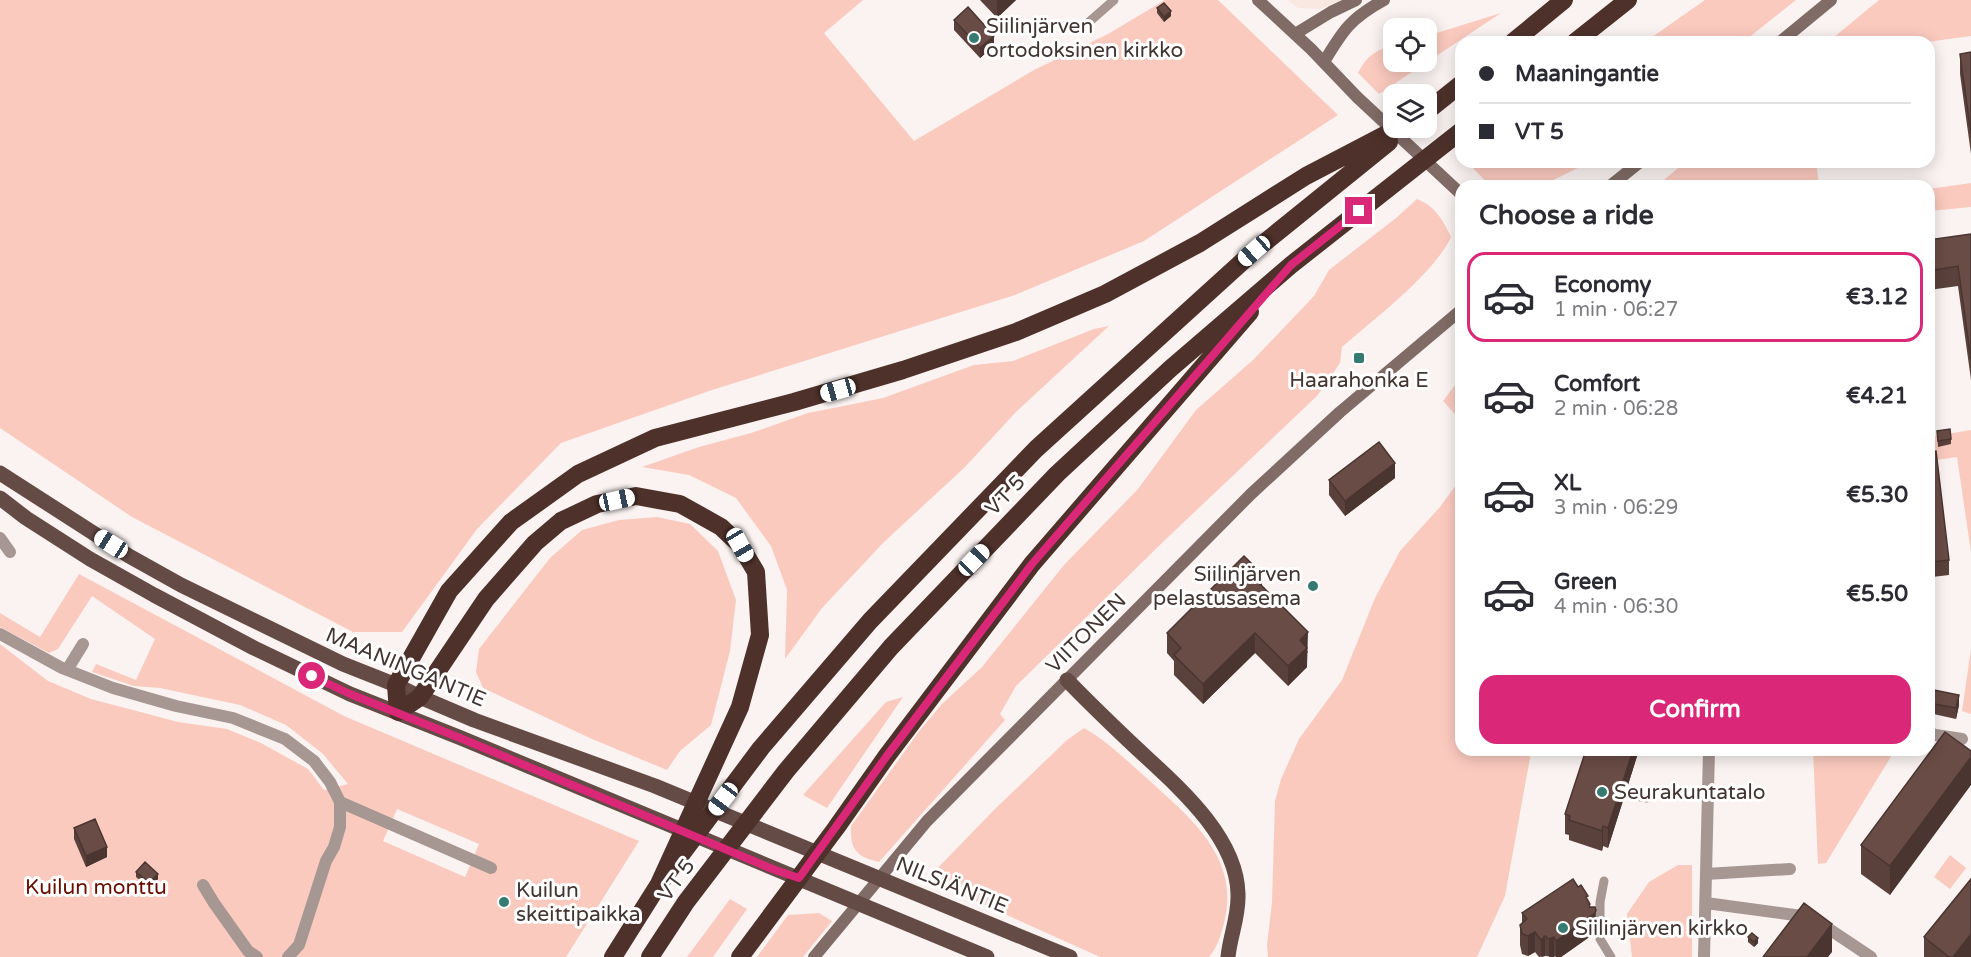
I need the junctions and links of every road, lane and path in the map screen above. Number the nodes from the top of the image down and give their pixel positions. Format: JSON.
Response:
{"nodes":[{"id":1,"x":1114,"y":0,"type":"edge"},
{"id":2,"x":1258,"y":0,"type":"edge"},
{"id":3,"x":1356,"y":0,"type":"edge"},
{"id":4,"x":1384,"y":0,"type":"edge"},
{"id":5,"x":1564,"y":0,"type":"edge"},
{"id":6,"x":1628,"y":0,"type":"edge"},
{"id":7,"x":1831,"y":0,"type":"edge"},
{"id":8,"x":1081,"y":29,"type":"dead end"},
{"id":9,"x":1295,"y":34,"type":"junction"},
{"id":10,"x":1520,"y":36,"type":"edge"},
{"id":11,"x":1583,"y":36,"type":"edge"},
{"id":12,"x":1787,"y":36,"type":"edge"},
{"id":13,"x":1324,"y":62,"type":"junction"},
{"id":14,"x":1455,"y":89,"type":"edge"},
{"id":15,"x":1437,"y":103,"type":"edge"},
{"id":16,"x":1383,"y":136,"type":"edge"},
{"id":17,"x":1455,"y":136,"type":"edge"},
{"id":18,"x":1395,"y":138,"type":"edge"},
{"id":19,"x":1632,"y":168,"type":"edge"},
{"id":20,"x":1618,"y":180,"type":"edge"},
{"id":21,"x":1455,"y":187,"type":"edge"},
{"id":22,"x":1291,"y":265,"type":"junction"},
{"id":23,"x":1455,"y":315,"type":"edge"},
{"id":24,"x":2,"y":479,"type":"edge"},
{"id":25,"x":0,"y":498,"type":"edge"},
{"id":26,"x":0,"y":538,"type":"edge"},
{"id":27,"x":10,"y":552,"type":"dead end"},
{"id":28,"x":0,"y":634,"type":"edge"},
{"id":29,"x":83,"y":644,"type":"dead end"},
{"id":30,"x":67,"y":670,"type":"junction"},
{"id":31,"x":1067,"y":680,"type":"junction"},
{"id":32,"x":396,"y":685,"type":"junction"},
{"id":33,"x":420,"y":698,"type":"junction"},
{"id":34,"x":398,"y":712,"type":"junction"},
{"id":35,"x":1935,"y":735,"type":"edge"},
{"id":36,"x":1962,"y":739,"type":"dead end"},
{"id":37,"x":1709,"y":756,"type":"edge"},
{"id":38,"x":1630,"y":795,"type":"dead end"},
{"id":39,"x":1647,"y":798,"type":"dead end"},
{"id":40,"x":340,"y":802,"type":"junction"},
{"id":41,"x":818,"y":852,"type":"junction"},
{"id":42,"x":491,"y":868,"type":"dead end"},
{"id":43,"x":1790,"y":869,"type":"dead end"},
{"id":44,"x":1706,"y":874,"type":"junction"},
{"id":45,"x":799,"y":878,"type":"junction"},
{"id":46,"x":1604,"y":881,"type":"dead end"},
{"id":47,"x":658,"y":884,"type":"junction"},
{"id":48,"x":203,"y":885,"type":"dead end"},
{"id":49,"x":1706,"y":903,"type":"junction"},
{"id":50,"x":963,"y":952,"type":"edge"},
{"id":51,"x":1226,"y":953,"type":"edge"},
{"id":52,"x":257,"y":957,"type":"edge"},
{"id":53,"x":288,"y":957,"type":"edge"},
{"id":54,"x":613,"y":957,"type":"edge"},
{"id":55,"x":650,"y":957,"type":"edge"},
{"id":56,"x":740,"y":957,"type":"edge"},
{"id":57,"x":814,"y":957,"type":"edge"},
{"id":58,"x":987,"y":957,"type":"edge"},
{"id":59,"x":1070,"y":957,"type":"edge"},
{"id":60,"x":1611,"y":957,"type":"edge"},
{"id":61,"x":1704,"y":957,"type":"edge"},
{"id":62,"x":1871,"y":957,"type":"edge"}],
"edges":[{"from":1,"to":8,"type":"lane"},
{"from":2,"to":9,"type":"main road"},
{"from":3,"to":9,"type":"main road"},
{"from":4,"to":13,"type":"main road"},
{"from":5,"to":10,"type":"highway"},
{"from":6,"to":11,"type":"highway"},
{"from":7,"to":12,"type":"main road"},
{"from":9,"to":13,"type":"main road"},
{"from":13,"to":21,"type":"main road"},
{"from":14,"to":15,"type":"highway"},
{"from":16,"to":32,"type":"highway"},
{"from":17,"to":22,"type":"highway","name":"VT 5"},
{"from":18,"to":47,"type":"highway","name":"VT 5"},
{"from":19,"to":20,"type":"main road"},
{"from":22,"to":41,"type":"highway"},
{"from":22,"to":55,"type":"highway","name":"VT 5"},
{"from":23,"to":31,"type":"main road","name":"VIITONEN"},
{"from":24,"to":32,"type":"main road","name":"MAANINGANTIE"},
{"from":25,"to":34,"type":"main road","name":"MAANINGANTIE"},
{"from":26,"to":27,"type":"street"},
{"from":28,"to":30,"type":"street"},
{"from":29,"to":30,"type":"street"},
{"from":30,"to":40,"type":"street"},
{"from":31,"to":51,"type":"main road"},
{"from":31,"to":57,"type":"main road","name":"VIITONEN"},
{"from":32,"to":33,"type":"main road","name":"MAANINGANTIE"},
{"from":32,"to":34,"type":"highway"},
{"from":33,"to":34,"type":"highway"},
{"from":33,"to":41,"type":"main road","name":"MAANINGANTIE"},
{"from":33,"to":47,"type":"highway"},
{"from":34,"to":45,"type":"main road","name":"MAANINGANTIE"},
{"from":35,"to":36,"type":"street"},
{"from":37,"to":44,"type":"street"},
{"from":38,"to":39,"type":"lane"},
{"from":40,"to":42,"type":"street"},
{"from":40,"to":53,"type":"street"},
{"from":41,"to":45,"type":"highway"},
{"from":41,"to":59,"type":"main road","name":"NILSIÄNTIE"},
{"from":43,"to":44,"type":"street"},
{"from":44,"to":49,"type":"street"},
{"from":45,"to":50,"type":"main road"},
{"from":45,"to":56,"type":"highway"},
{"from":46,"to":60,"type":"lane"},
{"from":47,"to":54,"type":"highway","name":"VT 5"},
{"from":48,"to":52,"type":"street"},
{"from":49,"to":61,"type":"street"},
{"from":49,"to":62,"type":"street"},
{"from":50,"to":58,"type":"main road"}]}
